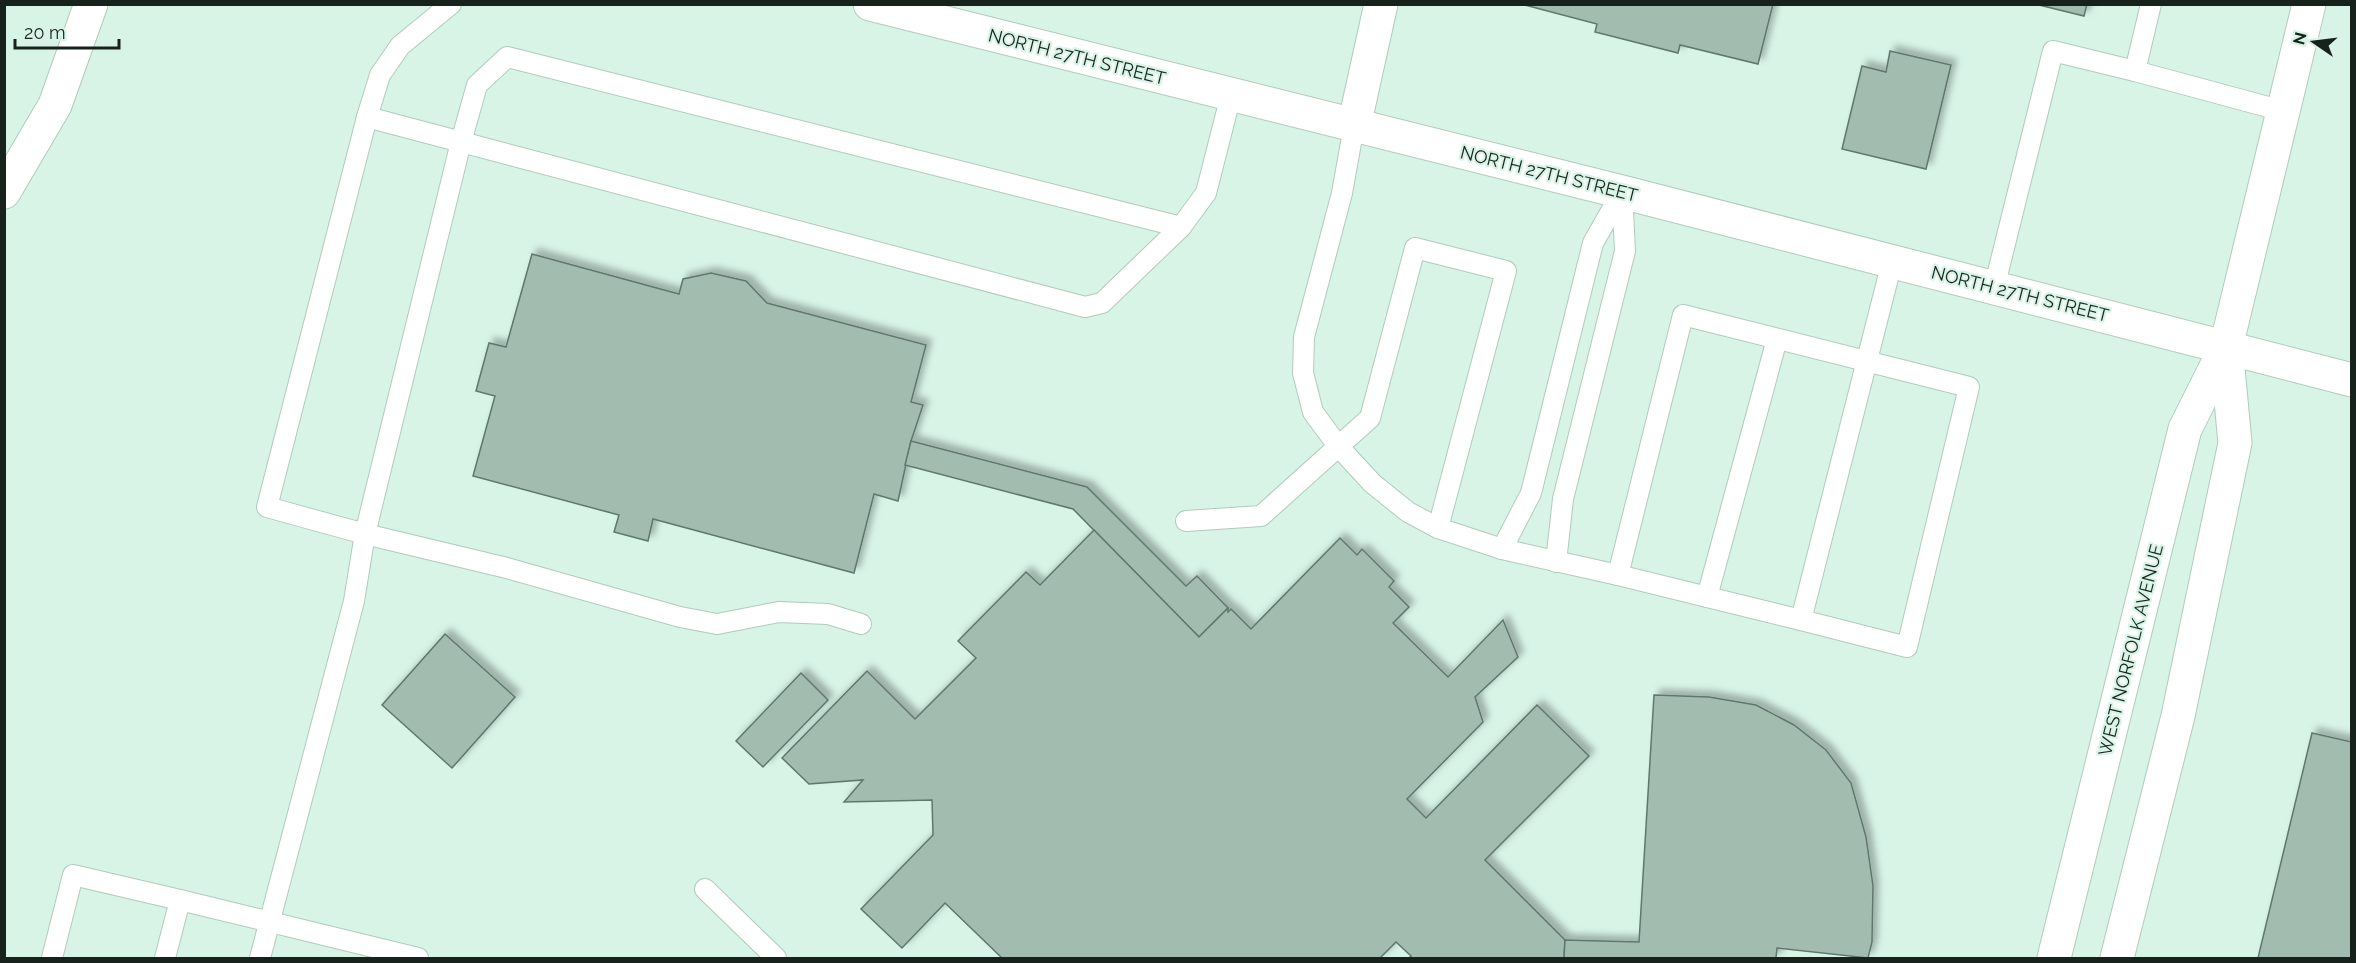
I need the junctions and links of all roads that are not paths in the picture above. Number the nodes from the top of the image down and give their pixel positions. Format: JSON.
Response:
{"nodes":[{"id":1,"x":91,"y":4,"type":"edge"},
{"id":2,"x":451,"y":4,"type":"edge"},
{"id":3,"x":870,"y":4,"type":"edge"},
{"id":4,"x":1381,"y":4,"type":"edge"},
{"id":5,"x":2151,"y":4,"type":"edge"},
{"id":6,"x":2309,"y":4,"type":"edge"},
{"id":7,"x":2135,"y":71,"type":"junction"},
{"id":8,"x":1231,"y":95,"type":"junction"},
{"id":9,"x":2283,"y":111,"type":"junction"},
{"id":10,"x":367,"y":117,"type":"junction"},
{"id":11,"x":1354,"y":126,"type":"junction"},
{"id":12,"x":461,"y":142,"type":"junction"},
{"id":13,"x":4,"y":192,"type":"edge"},
{"id":14,"x":1622,"y":192,"type":"junction"},
{"id":15,"x":1181,"y":227,"type":"junction"},
{"id":16,"x":1892,"y":262,"type":"junction"},
{"id":17,"x":1994,"y":288,"type":"junction"},
{"id":18,"x":1777,"y":339,"type":"junction"},
{"id":19,"x":2226,"y":347,"type":"junction"},
{"id":20,"x":1868,"y":361,"type":"junction"},
{"id":21,"x":2352,"y":380,"type":"edge"},
{"id":22,"x":1338,"y":446,"type":"junction"},
{"id":23,"x":1186,"y":521,"type":"dead end"},
{"id":24,"x":1438,"y":528,"type":"junction"},
{"id":25,"x":366,"y":534,"type":"junction"},
{"id":26,"x":1502,"y":549,"type":"junction"},
{"id":27,"x":1556,"y":562,"type":"junction"},
{"id":28,"x":1618,"y":575,"type":"junction"},
{"id":29,"x":1707,"y":597,"type":"junction"},
{"id":30,"x":1802,"y":620,"type":"junction"},
{"id":31,"x":861,"y":624,"type":"dead end"},
{"id":32,"x":705,"y":889,"type":"dead end"},
{"id":33,"x":180,"y":900,"type":"junction"},
{"id":34,"x":269,"y":922,"type":"junction"},
{"id":35,"x":381,"y":954,"type":"edge"},
{"id":36,"x":52,"y":958,"type":"edge"},
{"id":37,"x":165,"y":958,"type":"edge"},
{"id":38,"x":260,"y":958,"type":"edge"},
{"id":39,"x":418,"y":958,"type":"edge"},
{"id":40,"x":776,"y":958,"type":"edge"},
{"id":41,"x":2054,"y":958,"type":"edge"},
{"id":42,"x":2117,"y":958,"type":"edge"}],
"edges":[{"from":1,"to":13,"type":"street"},
{"from":2,"to":10,"type":"lane"},
{"from":3,"to":8,"type":"street","name":"NORTH 27TH STREET"},
{"from":4,"to":11,"type":"street"},
{"from":5,"to":7,"type":"lane"},
{"from":6,"to":9,"type":"street","name":"WEST NORFOLK AVENUE"},
{"from":7,"to":9,"type":"lane"},
{"from":7,"to":17,"type":"lane"},
{"from":8,"to":11,"type":"street","name":"NORTH 27TH STREET"},
{"from":8,"to":15,"type":"lane"},
{"from":9,"to":19,"type":"street","name":"WEST NORFOLK AVENUE"},
{"from":10,"to":12,"type":"lane"},
{"from":10,"to":25,"type":"lane"},
{"from":11,"to":14,"type":"street","name":"NORTH 27TH STREET"},
{"from":11,"to":22,"type":"lane"},
{"from":12,"to":15,"type":"lane"},
{"from":12,"to":15,"type":"lane"},
{"from":12,"to":25,"type":"lane"},
{"from":14,"to":16,"type":"street","name":"NORTH 27TH STREET"},
{"from":14,"to":26,"type":"lane"},
{"from":14,"to":27,"type":"lane"},
{"from":16,"to":17,"type":"street","name":"NORTH 27TH STREET"},
{"from":16,"to":20,"type":"lane"},
{"from":17,"to":19,"type":"street","name":"NORTH 27TH STREET"},
{"from":18,"to":20,"type":"lane"},
{"from":18,"to":28,"type":"lane"},
{"from":18,"to":29,"type":"lane"},
{"from":19,"to":21,"type":"street","name":"NORTH 27TH STREET"},
{"from":19,"to":41,"type":"street","name":"WEST NORFOLK AVENUE"},
{"from":19,"to":42,"type":"street","name":"WEST NORFOLK AVENUE"},
{"from":20,"to":30,"type":"lane"},
{"from":20,"to":30,"type":"lane"},
{"from":22,"to":23,"type":"lane"},
{"from":22,"to":24,"type":"lane"},
{"from":22,"to":24,"type":"lane"},
{"from":24,"to":26,"type":"lane"},
{"from":25,"to":31,"type":"lane"},
{"from":25,"to":34,"type":"lane"},
{"from":26,"to":27,"type":"lane"},
{"from":27,"to":28,"type":"lane"},
{"from":28,"to":29,"type":"lane"},
{"from":29,"to":30,"type":"lane"},
{"from":32,"to":40,"type":"lane"},
{"from":33,"to":34,"type":"lane"},
{"from":33,"to":36,"type":"lane"},
{"from":33,"to":37,"type":"lane"},
{"from":34,"to":35,"type":"lane"},
{"from":34,"to":38,"type":"lane"},
{"from":35,"to":39,"type":"lane"}]}
